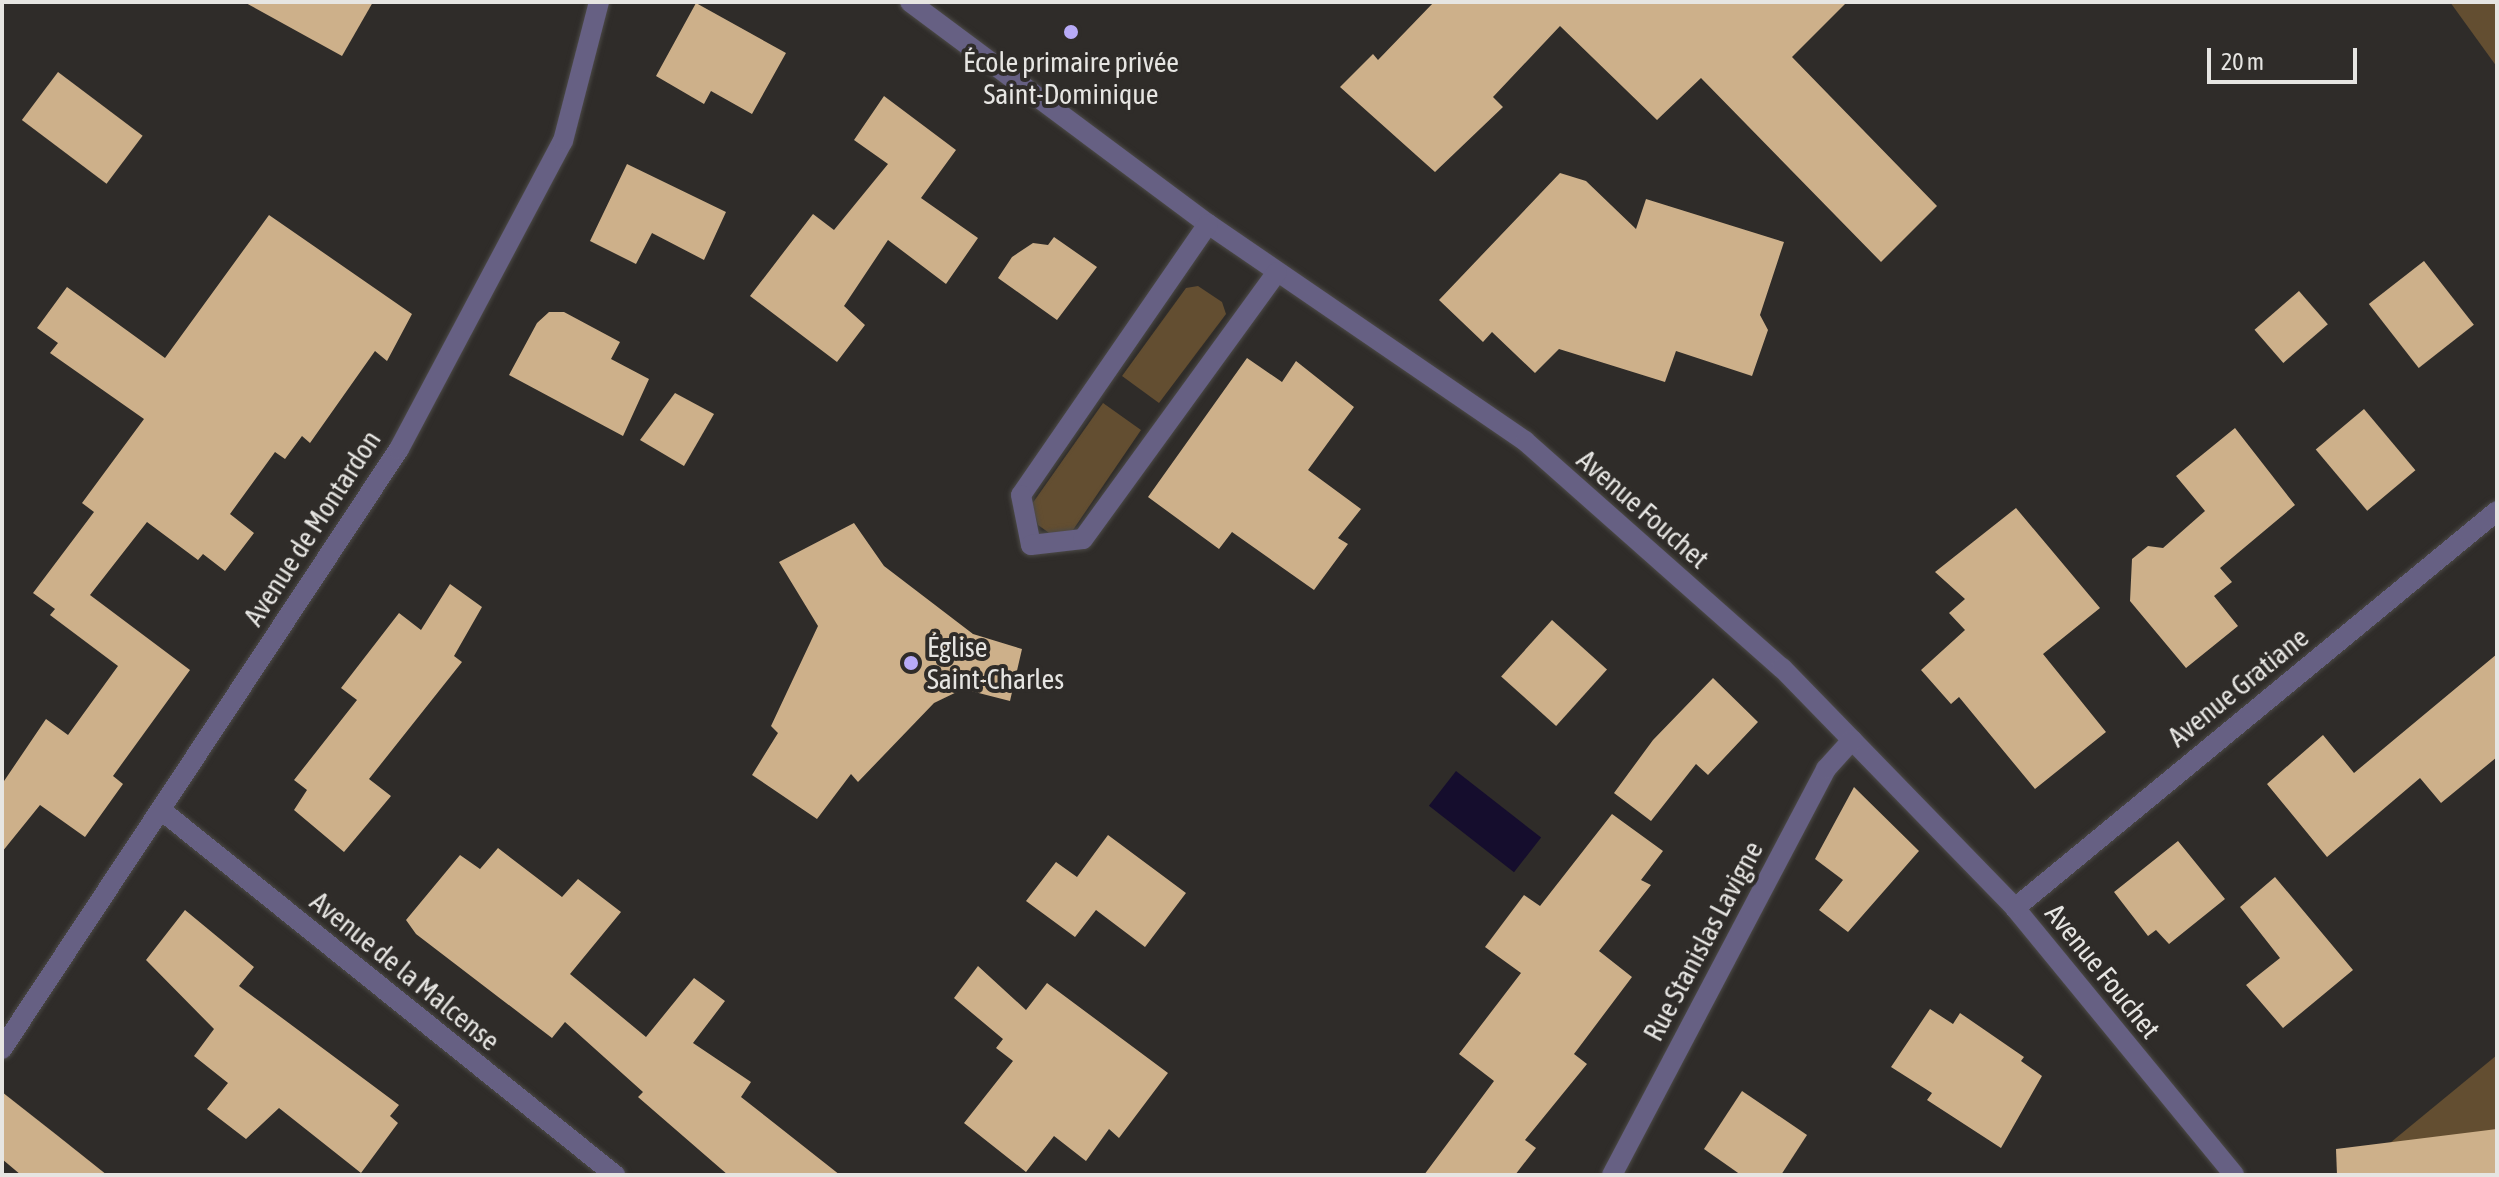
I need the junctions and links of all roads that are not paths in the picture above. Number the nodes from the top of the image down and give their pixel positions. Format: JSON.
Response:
{"nodes":[{"id":1,"x":599,"y":2,"type":"edge"},
{"id":2,"x":910,"y":2,"type":"edge"},
{"id":3,"x":1208,"y":224,"type":"junction"},
{"id":4,"x":1277,"y":272,"type":"junction"},
{"id":5,"x":2497,"y":511,"type":"edge"},
{"id":6,"x":1852,"y":740,"type":"junction"},
{"id":7,"x":161,"y":810,"type":"junction"},
{"id":8,"x":2015,"y":908,"type":"junction"},
{"id":9,"x":2,"y":1049,"type":"edge"},
{"id":10,"x":615,"y":1175,"type":"edge"},
{"id":11,"x":1612,"y":1175,"type":"edge"},
{"id":12,"x":2234,"y":1175,"type":"edge"}],
"edges":[{"from":1,"to":7,"type":"street","name":"Avenue de Montardon"},
{"from":2,"to":3,"type":"street","name":"Avenue Fouchet"},
{"from":3,"to":4,"type":"street","name":"Avenue Fouchet"},
{"from":3,"to":4,"type":"street"},
{"from":4,"to":6,"type":"street","name":"Avenue Fouchet"},
{"from":5,"to":8,"type":"street","name":"Avenue Gratiane"},
{"from":6,"to":8,"type":"street","name":"Avenue Fouchet"},
{"from":6,"to":11,"type":"street","name":"Rue Stanislas Lavigne"},
{"from":7,"to":9,"type":"street","name":"Avenue de Montardon"},
{"from":7,"to":10,"type":"street","name":"Avenue de la Malcense"},
{"from":8,"to":12,"type":"street","name":"Avenue Fouchet"}]}
